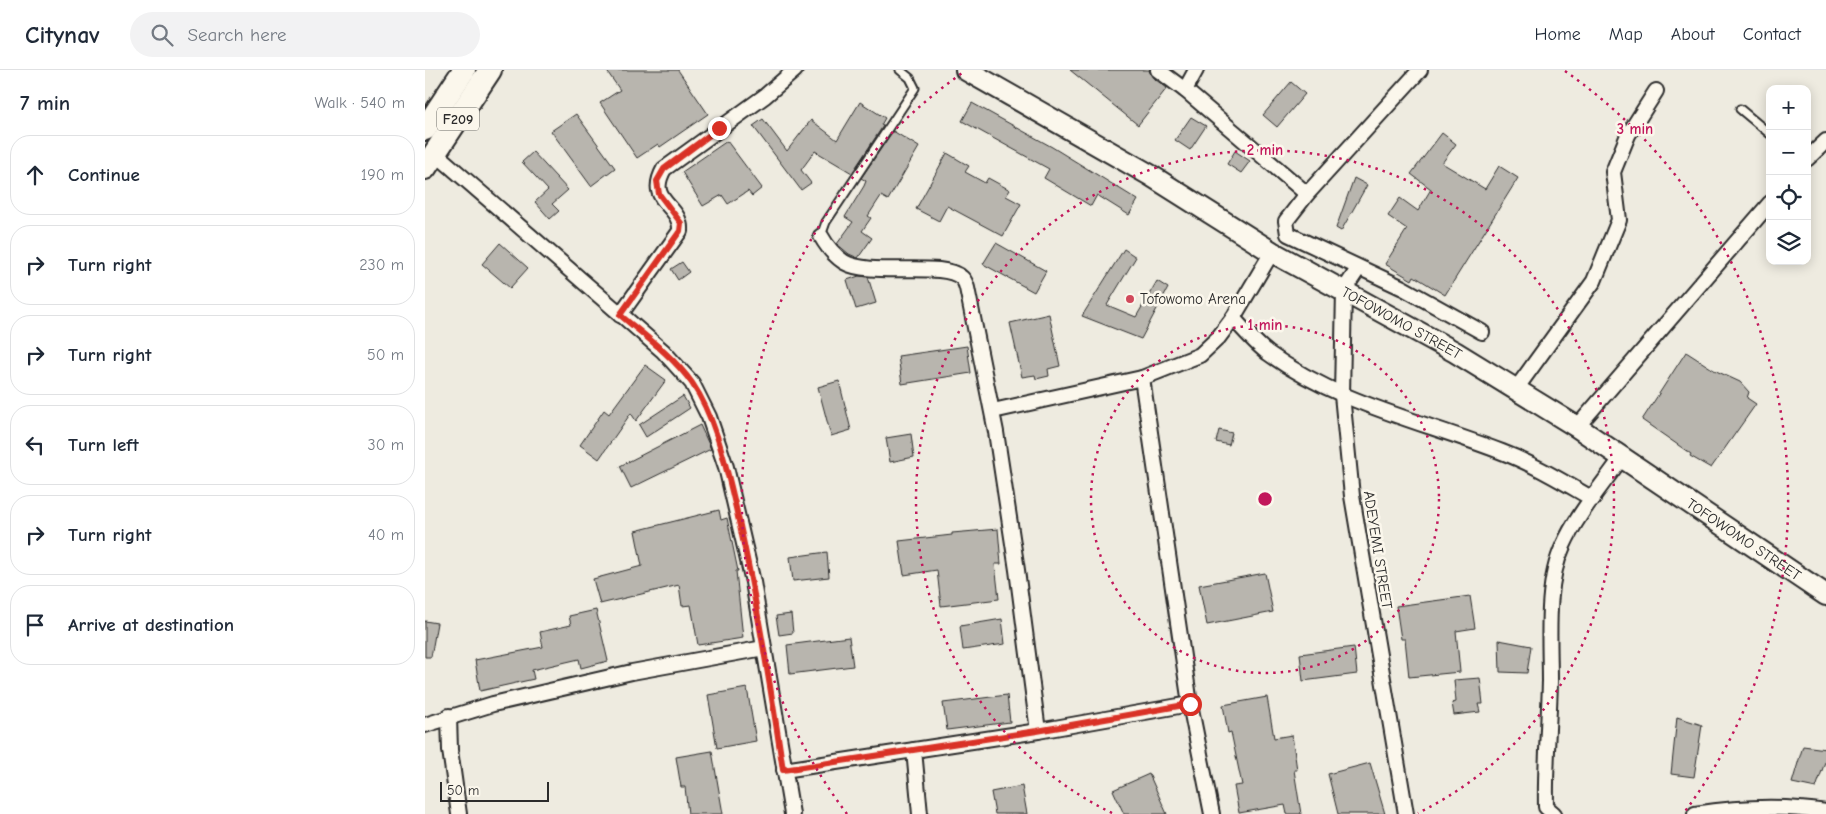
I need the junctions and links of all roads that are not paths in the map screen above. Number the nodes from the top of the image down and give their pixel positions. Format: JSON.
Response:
{"nodes":[{"id":1,"x":464,"y":70,"type":"edge"},
{"id":2,"x":490,"y":70,"type":"edge"},
{"id":3,"x":795,"y":70,"type":"edge"},
{"id":4,"x":900,"y":70,"type":"edge"},
{"id":5,"x":966,"y":70,"type":"edge"},
{"id":6,"x":1158,"y":70,"type":"edge"},
{"id":7,"x":1196,"y":70,"type":"edge"},
{"id":8,"x":1420,"y":70,"type":"edge"},
{"id":9,"x":1185,"y":90,"type":"junction"},
{"id":10,"x":1656,"y":91,"type":"dead end"},
{"id":11,"x":1740,"y":108,"type":"dead end"},
{"id":12,"x":425,"y":130,"type":"edge"},
{"id":13,"x":1766,"y":131,"type":"edge"},
{"id":14,"x":1826,"y":142,"type":"edge"},
{"id":15,"x":1811,"y":155,"type":"edge"},
{"id":16,"x":430,"y":160,"type":"edge"},
{"id":17,"x":1307,"y":194,"type":"junction"},
{"id":18,"x":1766,"y":208,"type":"edge"},
{"id":19,"x":821,"y":236,"type":"joint"},
{"id":20,"x":1272,"y":252,"type":"junction"},
{"id":21,"x":1359,"y":269,"type":"junction"},
{"id":22,"x":1344,"y":290,"type":"junction"},
{"id":23,"x":620,"y":315,"type":"junction"},
{"id":24,"x":1233,"y":318,"type":"junction"},
{"id":25,"x":1482,"y":332,"type":"dead end"},
{"id":26,"x":1142,"y":378,"type":"junction"},
{"id":27,"x":1516,"y":389,"type":"junction"},
{"id":28,"x":1342,"y":396,"type":"junction"},
{"id":29,"x":993,"y":411,"type":"junction"},
{"id":30,"x":1577,"y":427,"type":"junction"},
{"id":31,"x":1622,"y":457,"type":"junction"},
{"id":32,"x":1593,"y":499,"type":"junction"},
{"id":33,"x":1826,"y":595,"type":"edge"},
{"id":34,"x":764,"y":648,"type":"junction"},
{"id":35,"x":1190,"y":704,"type":"junction"},
{"id":36,"x":449,"y":716,"type":"junction"},
{"id":37,"x":425,"y":725,"type":"edge"},
{"id":38,"x":1037,"y":731,"type":"junction"},
{"id":39,"x":914,"y":750,"type":"junction"},
{"id":40,"x":783,"y":770,"type":"junction"},
{"id":41,"x":1826,"y":812,"type":"edge"},
{"id":42,"x":459,"y":814,"type":"edge"},
{"id":43,"x":792,"y":814,"type":"edge"},
{"id":44,"x":920,"y":814,"type":"edge"},
{"id":45,"x":1213,"y":814,"type":"edge"},
{"id":46,"x":1406,"y":814,"type":"edge"},
{"id":47,"x":1554,"y":814,"type":"edge"},
{"id":48,"x":1695,"y":814,"type":"edge"}],
"edges":[{"from":1,"to":12,"type":"main road","number":"F209"},
{"from":2,"to":16,"type":"main road","number":"F209"},
{"from":3,"to":23,"type":"street"},
{"from":4,"to":19,"type":"lane"},
{"from":5,"to":20,"type":"street","name":"TOFOWOMO STREET"},
{"from":6,"to":9,"type":"street"},
{"from":7,"to":9,"type":"street"},
{"from":8,"to":17,"type":"street"},
{"from":9,"to":17,"type":"street"},
{"from":10,"to":27,"type":"street"},
{"from":11,"to":13,"type":"lane"},
{"from":14,"to":15,"type":"street"},
{"from":16,"to":23,"type":"street"},
{"from":17,"to":21,"type":"street"},
{"from":18,"to":30,"type":"street"},
{"from":19,"to":29,"type":"street"},
{"from":20,"to":22,"type":"street","name":"TOFOWOMO STREET"},
{"from":20,"to":24,"type":"street"},
{"from":21,"to":22,"type":"street"},
{"from":21,"to":25,"type":"street"},
{"from":22,"to":27,"type":"street","name":"TOFOWOMO STREET"},
{"from":22,"to":28,"type":"street","name":"ADEYEMI STREET"},
{"from":23,"to":34,"type":"street"},
{"from":24,"to":26,"type":"street"},
{"from":24,"to":28,"type":"street"},
{"from":26,"to":29,"type":"street"},
{"from":26,"to":35,"type":"street"},
{"from":27,"to":30,"type":"street","name":"TOFOWOMO STREET"},
{"from":28,"to":32,"type":"street"},
{"from":28,"to":46,"type":"street","name":"ADEYEMI STREET"},
{"from":29,"to":38,"type":"street"},
{"from":30,"to":31,"type":"street","name":"TOFOWOMO STREET"},
{"from":31,"to":32,"type":"street"},
{"from":31,"to":33,"type":"street","name":"TOFOWOMO STREET"},
{"from":32,"to":47,"type":"street"},
{"from":34,"to":36,"type":"street"},
{"from":34,"to":40,"type":"street"},
{"from":35,"to":38,"type":"street"},
{"from":35,"to":45,"type":"street"},
{"from":36,"to":37,"type":"street"},
{"from":36,"to":42,"type":"street"},
{"from":38,"to":39,"type":"street"},
{"from":39,"to":40,"type":"street"},
{"from":39,"to":44,"type":"street"},
{"from":40,"to":43,"type":"street"},
{"from":41,"to":48,"type":"street"}]}
